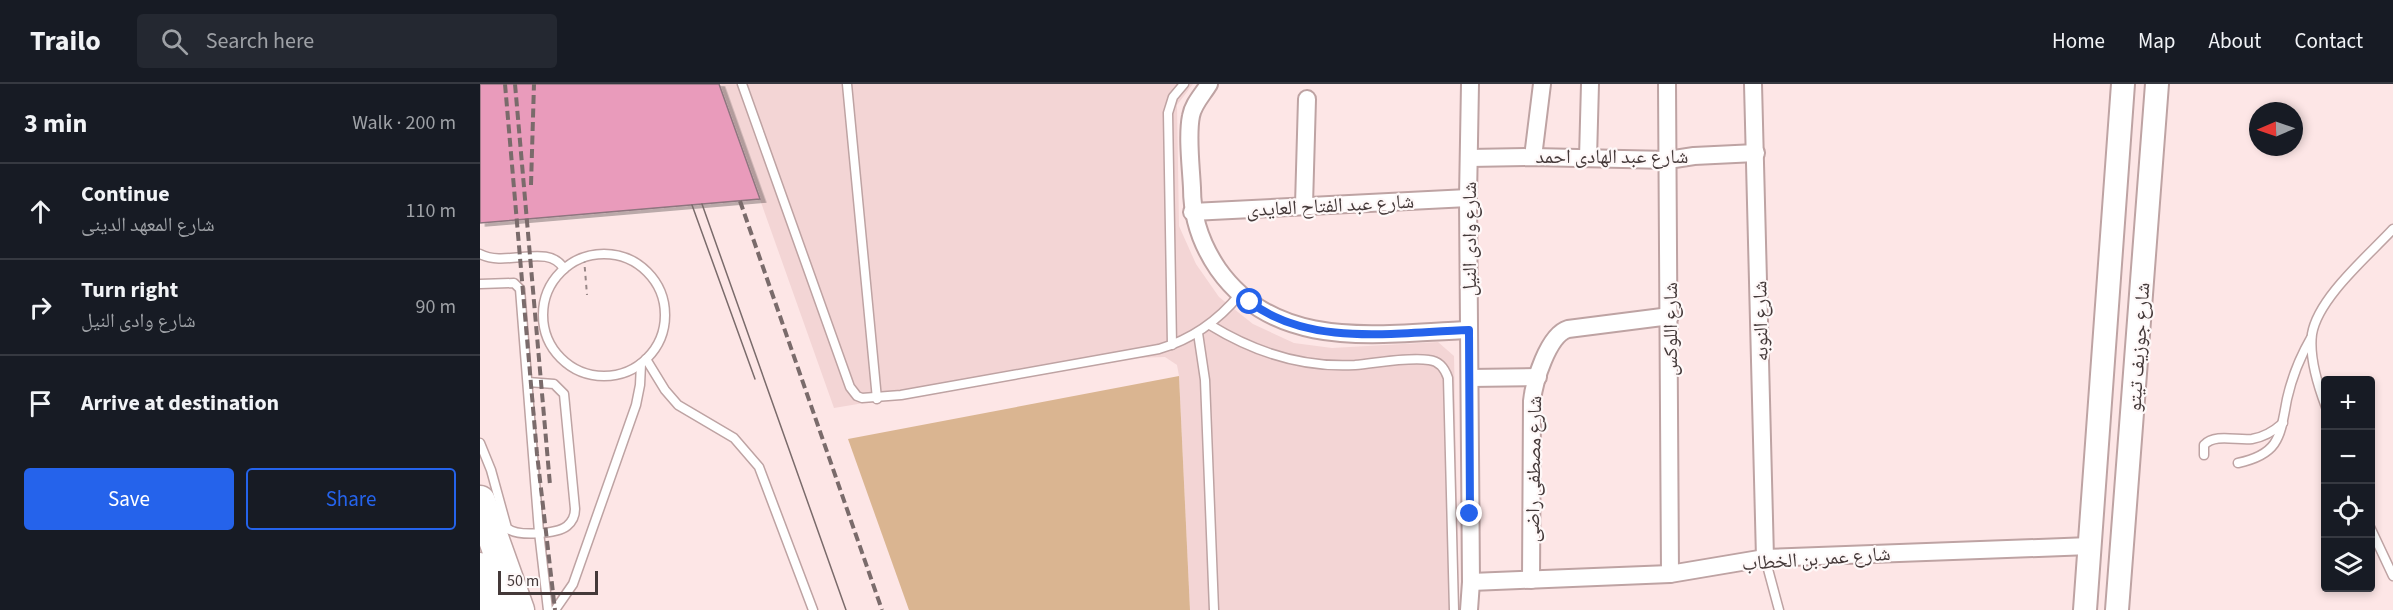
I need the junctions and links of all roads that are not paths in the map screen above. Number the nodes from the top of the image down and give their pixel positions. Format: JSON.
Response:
{"nodes":[{"id":1,"x":742,"y":84,"type":"edge"},
{"id":2,"x":847,"y":84,"type":"edge"},
{"id":3,"x":1184,"y":84,"type":"edge"},
{"id":4,"x":1209,"y":84,"type":"edge"},
{"id":5,"x":1470,"y":84,"type":"edge"},
{"id":6,"x":1542,"y":84,"type":"edge"},
{"id":7,"x":1590,"y":84,"type":"edge"},
{"id":8,"x":1667,"y":84,"type":"edge"},
{"id":9,"x":1754,"y":84,"type":"edge"},
{"id":10,"x":2123,"y":84,"type":"edge"},
{"id":11,"x":2157,"y":84,"type":"edge"},
{"id":12,"x":1307,"y":99,"type":"dead end"},
{"id":13,"x":1756,"y":153,"type":"junction"},
{"id":14,"x":1533,"y":156,"type":"junction"},
{"id":15,"x":1469,"y":158,"type":"junction"},
{"id":16,"x":1588,"y":158,"type":"junction"},
{"id":17,"x":1668,"y":160,"type":"junction"},
{"id":18,"x":1468,"y":198,"type":"junction"},
{"id":19,"x":1304,"y":205,"type":"junction"},
{"id":20,"x":1192,"y":212,"type":"junction"},
{"id":21,"x":2393,"y":229,"type":"edge"},
{"id":22,"x":480,"y":254,"type":"edge"},
{"id":23,"x":564,"y":269,"type":"junction"},
{"id":24,"x":483,"y":284,"type":"edge"},
{"id":25,"x":1240,"y":294,"type":"junction"},
{"id":26,"x":1670,"y":316,"type":"junction"},
{"id":27,"x":1210,"y":325,"type":"junction"},
{"id":28,"x":1469,"y":330,"type":"junction"},
{"id":29,"x":1198,"y":333,"type":"junction"},
{"id":30,"x":2312,"y":337,"type":"junction"},
{"id":31,"x":1172,"y":345,"type":"junction"},
{"id":32,"x":644,"y":361,"type":"junction"},
{"id":33,"x":1538,"y":377,"type":"junction"},
{"id":34,"x":1470,"y":378,"type":"junction"},
{"id":35,"x":528,"y":382,"type":"junction"},
{"id":36,"x":2321,"y":391,"type":"edge"},
{"id":37,"x":877,"y":399,"type":"junction"},
{"id":38,"x":2284,"y":422,"type":"junction"},
{"id":39,"x":480,"y":443,"type":"edge"},
{"id":40,"x":2204,"y":455,"type":"dead end"},
{"id":41,"x":2238,"y":463,"type":"dead end"},
{"id":42,"x":480,"y":501,"type":"edge"},
{"id":43,"x":539,"y":532,"type":"junction"},
{"id":44,"x":2375,"y":537,"type":"edge"},
{"id":45,"x":2090,"y":546,"type":"junction"},
{"id":46,"x":1765,"y":558,"type":"junction"},
{"id":47,"x":480,"y":568,"type":"edge"},
{"id":48,"x":1670,"y":574,"type":"junction"},
{"id":49,"x":2393,"y":576,"type":"edge"},
{"id":50,"x":1531,"y":580,"type":"junction"},
{"id":51,"x":1471,"y":582,"type":"junction"},
{"id":52,"x":494,"y":610,"type":"edge"},
{"id":53,"x":519,"y":610,"type":"edge"},
{"id":54,"x":548,"y":610,"type":"edge"},
{"id":55,"x":555,"y":610,"type":"edge"},
{"id":56,"x":813,"y":610,"type":"edge"},
{"id":57,"x":1214,"y":610,"type":"edge"},
{"id":58,"x":1454,"y":610,"type":"edge"},
{"id":59,"x":1469,"y":610,"type":"edge"},
{"id":60,"x":1779,"y":610,"type":"edge"},
{"id":61,"x":2085,"y":610,"type":"edge"},
{"id":62,"x":2117,"y":610,"type":"edge"}],
"edges":[{"from":1,"to":37,"type":"lane"},
{"from":2,"to":37,"type":"lane"},
{"from":3,"to":31,"type":"lane"},
{"from":4,"to":20,"type":"street"},
{"from":5,"to":15,"type":"street","name":"شارع وادى النيل"},
{"from":6,"to":14,"type":"street"},
{"from":7,"to":16,"type":"street"},
{"from":8,"to":17,"type":"street","name":"شارع اللوكس"},
{"from":9,"to":13,"type":"street","name":"شارع النوبه"},
{"from":10,"to":45,"type":"main road","name":"شارع جوزيف تيتو"},
{"from":11,"to":62,"type":"main road","name":"شارع جوزيف تيتو"},
{"from":12,"to":19,"type":"street"},
{"from":13,"to":17,"type":"street","name":"شارع عبد الهادى احمد"},
{"from":13,"to":46,"type":"street","name":"شارع النوبه"},
{"from":14,"to":15,"type":"street","name":"شارع عبد الهادى احمد"},
{"from":14,"to":16,"type":"street","name":"شارع عبد الهادى احمد"},
{"from":15,"to":18,"type":"street","name":"شارع وادى النيل"},
{"from":16,"to":17,"type":"street","name":"شارع عبد الهادى احمد"},
{"from":17,"to":26,"type":"street","name":"شارع اللوكس"},
{"from":18,"to":19,"type":"street","name":"شارع عبد الفتاح العايدى"},
{"from":18,"to":28,"type":"street","name":"شارع وادى النيل"},
{"from":19,"to":20,"type":"street","name":"شارع عبد الفتاح العايدى"},
{"from":20,"to":25,"type":"street"},
{"from":21,"to":30,"type":"lane"},
{"from":22,"to":23,"type":"lane"},
{"from":23,"to":32,"type":"lane"},
{"from":23,"to":32,"type":"lane"},
{"from":24,"to":35,"type":"lane"},
{"from":25,"to":27,"type":"lane"},
{"from":25,"to":28,"type":"street"},
{"from":26,"to":33,"type":"street","name":"شارع مصطفى راضى"},
{"from":26,"to":48,"type":"street","name":"شارع اللوكس"},
{"from":27,"to":29,"type":"lane"},
{"from":27,"to":58,"type":"lane"},
{"from":28,"to":34,"type":"street","name":"شارع وادى النيل"},
{"from":29,"to":31,"type":"lane"},
{"from":29,"to":57,"type":"lane"},
{"from":30,"to":36,"type":"lane"},
{"from":30,"to":38,"type":"lane"},
{"from":31,"to":37,"type":"lane"},
{"from":32,"to":55,"type":"lane"},
{"from":32,"to":56,"type":"lane"},
{"from":33,"to":34,"type":"street"},
{"from":33,"to":50,"type":"street","name":"شارع مصطفى راضى"},
{"from":34,"to":51,"type":"street","name":"شارع وادى النيل"},
{"from":35,"to":43,"type":"lane"},
{"from":35,"to":43,"type":"lane"},
{"from":38,"to":40,"type":"lane"},
{"from":38,"to":41,"type":"lane"},
{"from":39,"to":43,"type":"lane"},
{"from":42,"to":53,"type":"highway"},
{"from":43,"to":54,"type":"lane"},
{"from":44,"to":49,"type":"lane"},
{"from":45,"to":46,"type":"street","name":"شارع عمر بن الخطاب"},
{"from":45,"to":61,"type":"main road","name":"شارع جوزيف تيتو"},
{"from":46,"to":48,"type":"street","name":"شارع عمر بن الخطاب"},
{"from":46,"to":60,"type":"lane"},
{"from":47,"to":52,"type":"highway"},
{"from":48,"to":50,"type":"street","name":"شارع عمر بن الخطاب"},
{"from":50,"to":51,"type":"street","name":"شارع عمر بن الخطاب"},
{"from":51,"to":59,"type":"street","name":"شارع وادى النيل"}]}
